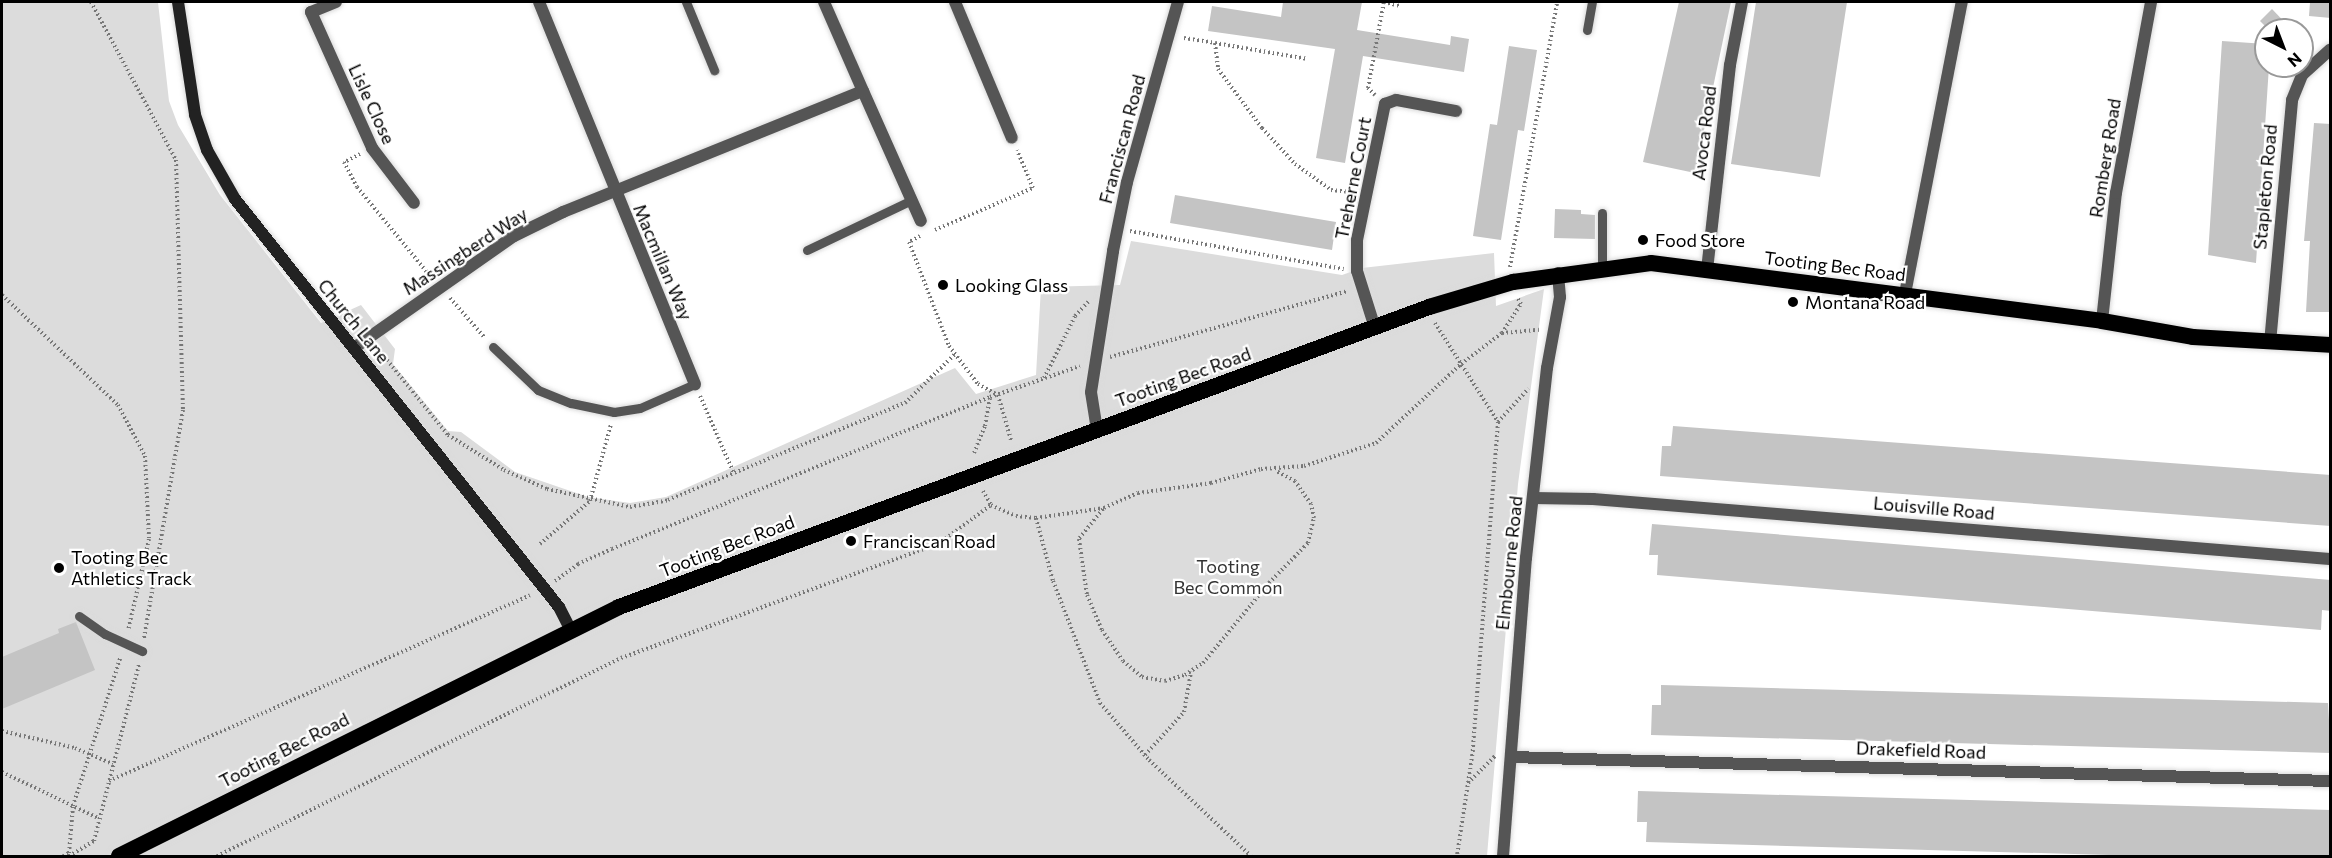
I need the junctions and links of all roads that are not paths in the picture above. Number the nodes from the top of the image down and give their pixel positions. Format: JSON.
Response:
{"nodes":[{"id":1,"x":178,"y":2,"type":"edge"},
{"id":2,"x":336,"y":2,"type":"edge"},
{"id":3,"x":539,"y":2,"type":"edge"},
{"id":4,"x":686,"y":2,"type":"edge"},
{"id":5,"x":824,"y":2,"type":"edge"},
{"id":6,"x":955,"y":2,"type":"edge"},
{"id":7,"x":1178,"y":2,"type":"edge"},
{"id":8,"x":1592,"y":2,"type":"edge"},
{"id":9,"x":1742,"y":2,"type":"edge"},
{"id":10,"x":1962,"y":2,"type":"edge"},
{"id":11,"x":2151,"y":2,"type":"edge"},
{"id":12,"x":309,"y":7,"type":"edge"},
{"id":13,"x":1587,"y":30,"type":"dead end"},
{"id":14,"x":2331,"y":50,"type":"edge"},
{"id":15,"x":714,"y":70,"type":"dead end"},
{"id":16,"x":863,"y":91,"type":"junction"},
{"id":17,"x":1456,"y":111,"type":"dead end"},
{"id":18,"x":1012,"y":138,"type":"road end"},
{"id":19,"x":614,"y":192,"type":"junction"},
{"id":20,"x":912,"y":200,"type":"junction"},
{"id":21,"x":414,"y":203,"type":"dead end"},
{"id":22,"x":1602,"y":213,"type":"dead end"},
{"id":23,"x":921,"y":221,"type":"dead end"},
{"id":24,"x":807,"y":250,"type":"dead end"},
{"id":25,"x":1602,"y":268,"type":"junction"},
{"id":26,"x":1707,"y":270,"type":"junction"},
{"id":27,"x":1558,"y":273,"type":"junction"},
{"id":28,"x":1905,"y":294,"type":"junction"},
{"id":29,"x":2102,"y":321,"type":"junction"},
{"id":30,"x":1375,"y":328,"type":"junction"},
{"id":31,"x":2270,"y":343,"type":"junction"},
{"id":32,"x":2331,"y":345,"type":"edge"},
{"id":33,"x":493,"y":347,"type":"road end"},
{"id":34,"x":354,"y":348,"type":"junction"},
{"id":35,"x":695,"y":384,"type":"joint"},
{"id":36,"x":1097,"y":430,"type":"junction"},
{"id":37,"x":1533,"y":498,"type":"junction"},
{"id":38,"x":2331,"y":559,"type":"edge"},
{"id":39,"x":79,"y":616,"type":"dead end"},
{"id":40,"x":571,"y":631,"type":"junction"},
{"id":41,"x":142,"y":651,"type":"road end"},
{"id":42,"x":1511,"y":757,"type":"junction"},
{"id":43,"x":2331,"y":781,"type":"edge"},
{"id":44,"x":120,"y":856,"type":"edge"},
{"id":45,"x":1503,"y":856,"type":"edge"}],
"edges":[{"from":1,"to":34,"type":"main road","name":"Church Lane"},
{"from":2,"to":12,"type":"street","name":"Lisle Close"},
{"from":3,"to":19,"type":"street"},
{"from":4,"to":15,"type":"lane"},
{"from":5,"to":16,"type":"street"},
{"from":6,"to":18,"type":"street"},
{"from":7,"to":36,"type":"street","name":"Franciscan Road"},
{"from":8,"to":13,"type":"lane"},
{"from":9,"to":26,"type":"street","name":"Avoca Road"},
{"from":10,"to":28,"type":"street"},
{"from":11,"to":29,"type":"street","name":"Romberg Road"},
{"from":12,"to":21,"type":"street","name":"Lisle Close"},
{"from":14,"to":31,"type":"street","name":"Stapleton Road"},
{"from":16,"to":19,"type":"street","name":"Macmillan Way"},
{"from":16,"to":20,"type":"street"},
{"from":17,"to":30,"type":"street","name":"Treherne Court"},
{"from":19,"to":34,"type":"street","name":"Massingberd Way"},
{"from":19,"to":35,"type":"street","name":"Macmillan Way"},
{"from":20,"to":23,"type":"street"},
{"from":20,"to":24,"type":"lane"},
{"from":22,"to":25,"type":"lane"},
{"from":25,"to":26,"type":"highway","name":"Tooting Bec Road"},
{"from":25,"to":27,"type":"highway","name":"Tooting Bec Road"},
{"from":26,"to":28,"type":"highway","name":"Tooting Bec Road"},
{"from":27,"to":30,"type":"highway","name":"Tooting Bec Road"},
{"from":27,"to":37,"type":"street","name":"Elmbourne Road"},
{"from":28,"to":29,"type":"highway","name":"Tooting Bec Road"},
{"from":29,"to":31,"type":"highway","name":"Tooting Bec Road"},
{"from":30,"to":36,"type":"highway","name":"Tooting Bec Road"},
{"from":31,"to":32,"type":"highway","name":"Tooting Bec Road"},
{"from":33,"to":35,"type":"lane"},
{"from":34,"to":40,"type":"main road","name":"Church Lane"},
{"from":36,"to":40,"type":"highway","name":"Tooting Bec Road"},
{"from":37,"to":38,"type":"street","name":"Louisville Road"},
{"from":37,"to":42,"type":"street","name":"Elmbourne Road"},
{"from":39,"to":41,"type":"lane"},
{"from":40,"to":44,"type":"highway","name":"Tooting Bec Road"},
{"from":42,"to":43,"type":"street","name":"Drakefield Road"},
{"from":42,"to":45,"type":"street","name":"Elmbourne Road"}]}
